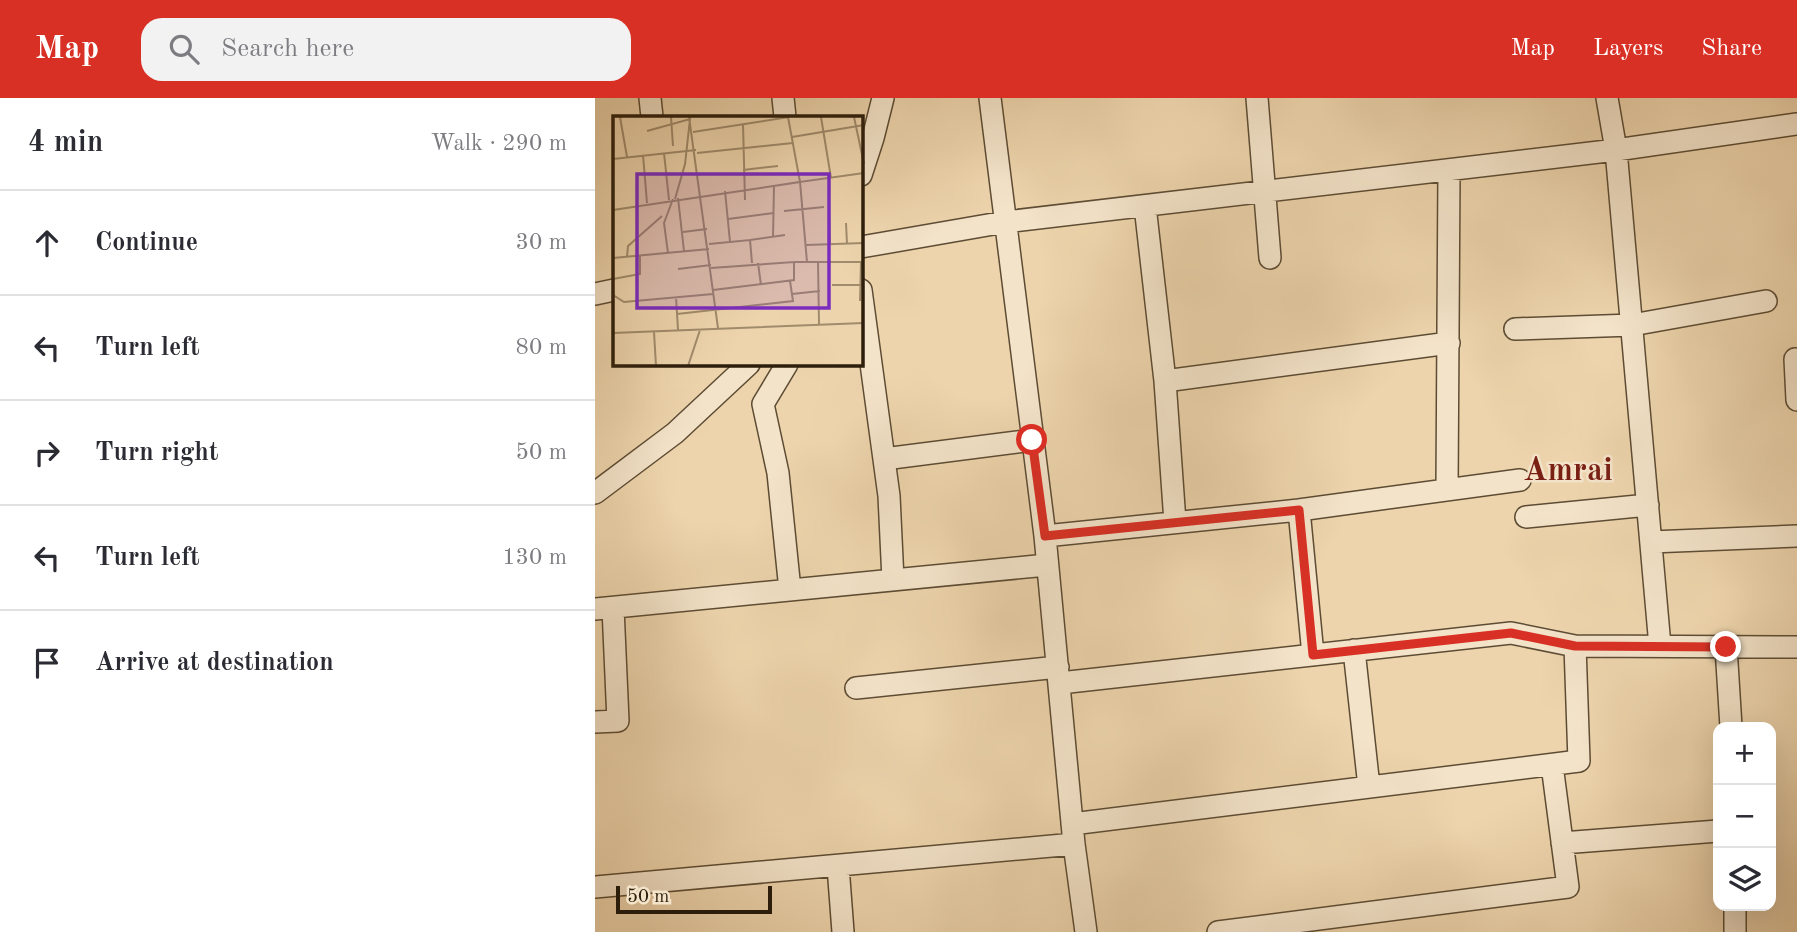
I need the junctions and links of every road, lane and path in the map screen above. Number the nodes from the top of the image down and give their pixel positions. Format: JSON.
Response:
{"nodes":[{"id":1,"x":650,"y":98,"type":"edge"},
{"id":2,"x":783,"y":98,"type":"edge"},
{"id":3,"x":883,"y":98,"type":"edge"},
{"id":4,"x":990,"y":98,"type":"edge"},
{"id":5,"x":1257,"y":98,"type":"edge"},
{"id":6,"x":1607,"y":98,"type":"edge"},
{"id":7,"x":652,"y":116,"type":"edge"},
{"id":8,"x":785,"y":116,"type":"edge"},
{"id":9,"x":1797,"y":124,"type":"edge"},
{"id":10,"x":1616,"y":150,"type":"junction"},
{"id":11,"x":863,"y":169,"type":"edge"},
{"id":12,"x":1449,"y":170,"type":"junction"},
{"id":13,"x":1264,"y":192,"type":"junction"},
{"id":14,"x":1145,"y":206,"type":"junction"},
{"id":15,"x":1005,"y":222,"type":"junction"},
{"id":16,"x":863,"y":247,"type":"edge"},
{"id":17,"x":1270,"y":258,"type":"dead end"},
{"id":18,"x":613,"y":290,"type":"edge"},
{"id":19,"x":595,"y":294,"type":"edge"},
{"id":20,"x":1766,"y":301,"type":"dead end"},
{"id":21,"x":863,"y":305,"type":"edge"},
{"id":22,"x":1632,"y":325,"type":"junction"},
{"id":23,"x":1515,"y":329,"type":"dead end"},
{"id":24,"x":1449,"y":343,"type":"junction"},
{"id":25,"x":1795,"y":359,"type":"dead end"},
{"id":26,"x":747,"y":366,"type":"edge"},
{"id":27,"x":786,"y":366,"type":"edge"},
{"id":28,"x":1165,"y":381,"type":"junction"},
{"id":29,"x":1797,"y":400,"type":"edge"},
{"id":30,"x":1032,"y":440,"type":"junction"},
{"id":31,"x":884,"y":459,"type":"junction"},
{"id":32,"x":1520,"y":480,"type":"dead end"},
{"id":33,"x":1447,"y":490,"type":"junction"},
{"id":34,"x":595,"y":493,"type":"edge"},
{"id":35,"x":1648,"y":505,"type":"junction"},
{"id":36,"x":1299,"y":510,"type":"junction"},
{"id":37,"x":1526,"y":517,"type":"dead end"},
{"id":38,"x":1175,"y":522,"type":"junction"},
{"id":39,"x":1045,"y":536,"type":"junction"},
{"id":40,"x":1797,"y":536,"type":"edge"},
{"id":41,"x":1651,"y":542,"type":"junction"},
{"id":42,"x":1047,"y":565,"type":"junction"},
{"id":43,"x":893,"y":580,"type":"junction"},
{"id":44,"x":790,"y":590,"type":"junction"},
{"id":45,"x":604,"y":608,"type":"edge"},
{"id":46,"x":1575,"y":646,"type":"junction"},
{"id":47,"x":1660,"y":646,"type":"junction"},
{"id":48,"x":1726,"y":647,"type":"junction"},
{"id":49,"x":1797,"y":647,"type":"edge"},
{"id":50,"x":1354,"y":650,"type":"junction"},
{"id":51,"x":1313,"y":655,"type":"junction"},
{"id":52,"x":1059,"y":675,"type":"junction"},
{"id":53,"x":856,"y":688,"type":"dead end"},
{"id":54,"x":1731,"y":722,"type":"edge"},
{"id":55,"x":595,"y":723,"type":"edge"},
{"id":56,"x":1552,"y":765,"type":"junction"},
{"id":57,"x":1369,"y":787,"type":"junction"},
{"id":58,"x":1713,"y":831,"type":"edge"},
{"id":59,"x":1073,"y":834,"type":"junction"},
{"id":60,"x":1562,"y":843,"type":"junction"},
{"id":61,"x":838,"y":866,"type":"junction"},
{"id":62,"x":595,"y":887,"type":"edge"},
{"id":63,"x":1735,"y":911,"type":"edge"},
{"id":64,"x":843,"y":932,"type":"edge"},
{"id":65,"x":1086,"y":932,"type":"edge"},
{"id":66,"x":1218,"y":932,"type":"edge"},
{"id":67,"x":1735,"y":932,"type":"edge"}],
"edges":[{"from":1,"to":7,"type":"street"},
{"from":2,"to":8,"type":"street"},
{"from":3,"to":11,"type":"street"},
{"from":4,"to":15,"type":"street"},
{"from":5,"to":13,"type":"street"},
{"from":6,"to":10,"type":"street"},
{"from":9,"to":10,"type":"street"},
{"from":10,"to":12,"type":"street"},
{"from":10,"to":22,"type":"street"},
{"from":12,"to":13,"type":"street"},
{"from":12,"to":24,"type":"street"},
{"from":13,"to":14,"type":"street"},
{"from":13,"to":17,"type":"street"},
{"from":14,"to":15,"type":"street"},
{"from":14,"to":28,"type":"street"},
{"from":15,"to":16,"type":"street"},
{"from":15,"to":30,"type":"street"},
{"from":18,"to":19,"type":"street"},
{"from":20,"to":22,"type":"street"},
{"from":21,"to":31,"type":"street"},
{"from":22,"to":23,"type":"street"},
{"from":22,"to":35,"type":"street"},
{"from":24,"to":28,"type":"street"},
{"from":24,"to":33,"type":"street"},
{"from":25,"to":29,"type":"street"},
{"from":26,"to":34,"type":"street"},
{"from":27,"to":44,"type":"street"},
{"from":28,"to":38,"type":"street"},
{"from":30,"to":31,"type":"street"},
{"from":30,"to":39,"type":"street"},
{"from":31,"to":43,"type":"street"},
{"from":32,"to":33,"type":"street"},
{"from":33,"to":36,"type":"street"},
{"from":35,"to":37,"type":"street"},
{"from":35,"to":41,"type":"street"},
{"from":36,"to":38,"type":"street"},
{"from":36,"to":51,"type":"street"},
{"from":38,"to":39,"type":"street"},
{"from":39,"to":42,"type":"street"},
{"from":40,"to":41,"type":"street"},
{"from":41,"to":47,"type":"street"},
{"from":42,"to":43,"type":"street"},
{"from":42,"to":52,"type":"street"},
{"from":43,"to":44,"type":"street"},
{"from":44,"to":45,"type":"street"},
{"from":45,"to":55,"type":"street"},
{"from":46,"to":47,"type":"street"},
{"from":46,"to":50,"type":"street"},
{"from":46,"to":56,"type":"street"},
{"from":47,"to":48,"type":"street"},
{"from":48,"to":49,"type":"street"},
{"from":48,"to":54,"type":"street"},
{"from":50,"to":51,"type":"street"},
{"from":50,"to":57,"type":"street"},
{"from":51,"to":52,"type":"street"},
{"from":52,"to":53,"type":"street"},
{"from":52,"to":59,"type":"street"},
{"from":56,"to":57,"type":"street"},
{"from":56,"to":60,"type":"street"},
{"from":57,"to":59,"type":"street"},
{"from":58,"to":60,"type":"street"},
{"from":59,"to":61,"type":"street"},
{"from":59,"to":65,"type":"street"},
{"from":60,"to":66,"type":"street"},
{"from":61,"to":62,"type":"street"},
{"from":61,"to":64,"type":"street"},
{"from":63,"to":67,"type":"street"}]}
